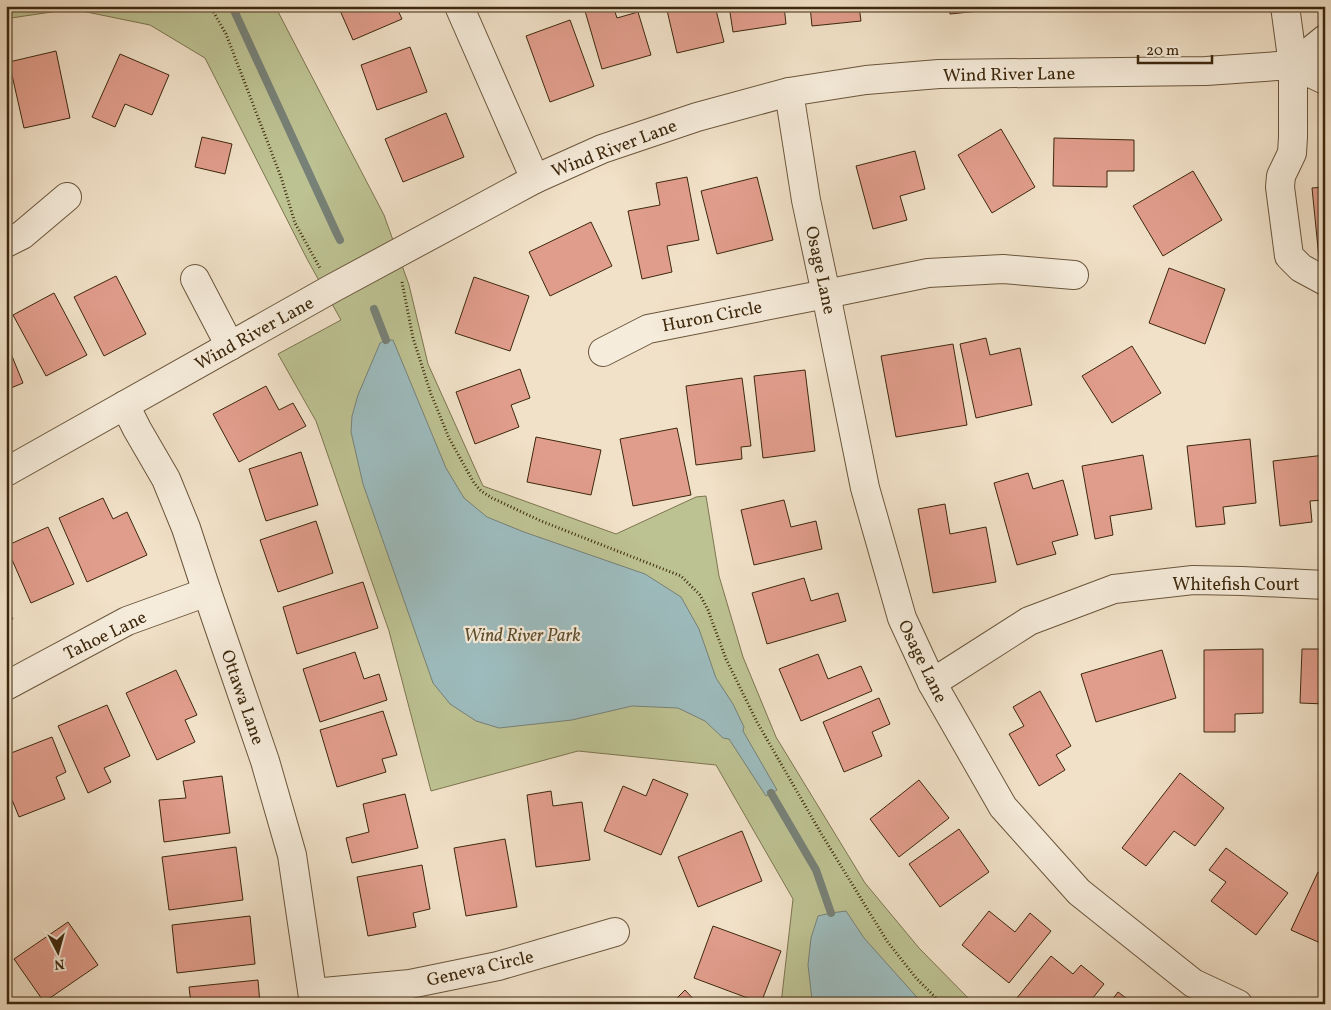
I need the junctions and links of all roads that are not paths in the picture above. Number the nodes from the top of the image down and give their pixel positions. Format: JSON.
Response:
{"nodes":[{"id":1,"x":459,"y":6,"type":"edge"},
{"id":2,"x":1285,"y":6,"type":"edge"},
{"id":3,"x":1325,"y":39,"type":"edge"},
{"id":4,"x":1293,"y":65,"type":"junction"},
{"id":5,"x":1325,"y":80,"type":"edge"},
{"id":6,"x":789,"y":92,"type":"junction"},
{"id":7,"x":535,"y":179,"type":"junction"},
{"id":8,"x":67,"y":197,"type":"dead end"},
{"id":9,"x":6,"y":243,"type":"edge"},
{"id":10,"x":1074,"y":275,"type":"dead end"},
{"id":11,"x":196,"y":280,"type":"dead end"},
{"id":12,"x":1325,"y":281,"type":"edge"},
{"id":13,"x":826,"y":294,"type":"junction"},
{"id":14,"x":230,"y":346,"type":"junction"},
{"id":15,"x":604,"y":352,"type":"dead end"},
{"id":16,"x":126,"y":406,"type":"junction"},
{"id":17,"x":6,"y":472,"type":"edge"},
{"id":18,"x":1325,"y":585,"type":"edge"},
{"id":19,"x":207,"y":592,"type":"junction"},
{"id":20,"x":932,"y":683,"type":"junction"},
{"id":21,"x":6,"y":686,"type":"edge"},
{"id":22,"x":615,"y":932,"type":"dead end"},
{"id":23,"x":313,"y":998,"type":"edge"},
{"id":24,"x":1238,"y":1004,"type":"edge"}],
"edges":[{"from":1,"to":7,"type":"street"},
{"from":2,"to":4,"type":"street"},
{"from":3,"to":4,"type":"street"},
{"from":4,"to":5,"type":"street","name":"Wind River Lane"},
{"from":4,"to":6,"type":"street","name":"Wind River Lane"},
{"from":4,"to":12,"type":"street"},
{"from":6,"to":7,"type":"street","name":"Wind River Lane"},
{"from":6,"to":13,"type":"street","name":"Osage Lane"},
{"from":7,"to":14,"type":"street","name":"Wind River Lane"},
{"from":8,"to":9,"type":"street"},
{"from":10,"to":13,"type":"street","name":"Huron Circle"},
{"from":11,"to":14,"type":"street"},
{"from":13,"to":15,"type":"street","name":"Huron Circle"},
{"from":13,"to":20,"type":"street","name":"Osage Lane"},
{"from":14,"to":16,"type":"street","name":"Wind River Lane"},
{"from":16,"to":17,"type":"street","name":"Wind River Lane"},
{"from":16,"to":19,"type":"street","name":"Ottawa Lane"},
{"from":18,"to":20,"type":"street","name":"Whitefish Court"},
{"from":19,"to":21,"type":"street","name":"Tahoe Lane"},
{"from":19,"to":23,"type":"street","name":"Ottawa Lane"},
{"from":20,"to":24,"type":"street","name":"Osage Lane"},
{"from":22,"to":23,"type":"street","name":"Geneva Circle"}]}
